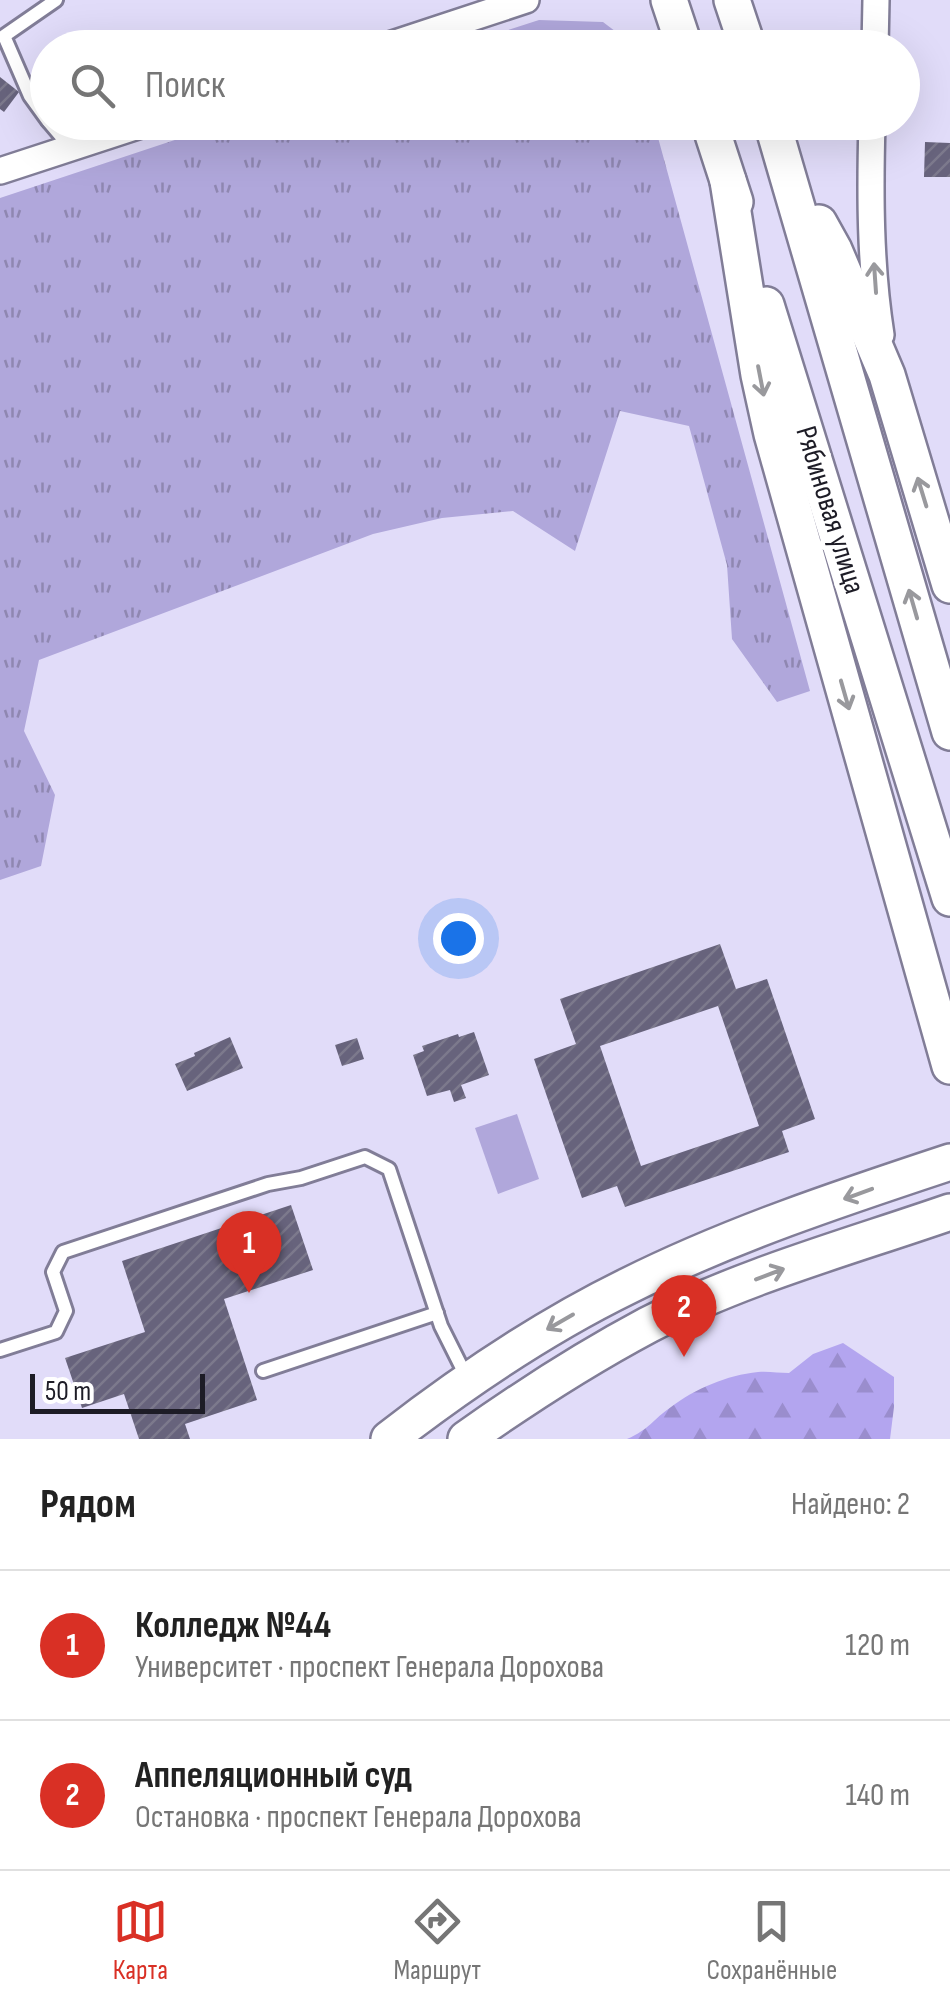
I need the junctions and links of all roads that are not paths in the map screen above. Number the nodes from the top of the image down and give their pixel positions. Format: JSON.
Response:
{"nodes":[{"id":1,"x":56,"y":0,"type":"edge"},
{"id":2,"x":526,"y":0,"type":"edge"},
{"id":3,"x":669,"y":0,"type":"edge"},
{"id":4,"x":732,"y":0,"type":"edge"},
{"id":5,"x":876,"y":0,"type":"edge"},
{"id":6,"x":435,"y":30,"type":"edge"},
{"id":7,"x":679,"y":30,"type":"edge"},
{"id":8,"x":742,"y":30,"type":"edge"},
{"id":9,"x":876,"y":30,"type":"edge"},
{"id":10,"x":30,"y":96,"type":"edge"},
{"id":11,"x":64,"y":140,"type":"edge"},
{"id":12,"x":95,"y":140,"type":"edge"},
{"id":13,"x":715,"y":140,"type":"edge"},
{"id":14,"x":778,"y":140,"type":"edge"},
{"id":15,"x":872,"y":140,"type":"edge"},
{"id":16,"x":71,"y":148,"type":"junction"},
{"id":17,"x":783,"y":156,"type":"junction"},
{"id":18,"x":0,"y":172,"type":"edge"},
{"id":19,"x":728,"y":182,"type":"junction"},
{"id":20,"x":888,"y":375,"type":"junction"},
{"id":21,"x":950,"y":585,"type":"edge"},
{"id":22,"x":950,"y":732,"type":"edge"},
{"id":23,"x":950,"y":898,"type":"edge"},
{"id":24,"x":950,"y":1066,"type":"edge"},
{"id":25,"x":950,"y":1162,"type":"edge"},
{"id":26,"x":950,"y":1212,"type":"edge"},
{"id":27,"x":436,"y":1313,"type":"junction"},
{"id":28,"x":0,"y":1350,"type":"edge"},
{"id":29,"x":263,"y":1371,"type":"dead end"},
{"id":30,"x":468,"y":1380,"type":"junction"},
{"id":31,"x":389,"y":1439,"type":"edge"},
{"id":32,"x":466,"y":1439,"type":"edge"}],
"edges":[{"from":1,"to":10,"type":"lane"},
{"from":2,"to":6,"type":"street"},
{"from":3,"to":7,"type":"main road"},
{"from":4,"to":8,"type":"main road"},
{"from":5,"to":9,"type":"street"},
{"from":11,"to":16,"type":"lane"},
{"from":12,"to":16,"type":"street"},
{"from":13,"to":19,"type":"main road","name":"Рябиновая улица"},
{"from":14,"to":17,"type":"main road","name":"Рябиновая улица"},
{"from":20,"to":15,"type":"street","one_way":true},
{"from":16,"to":18,"type":"street"},
{"from":17,"to":20,"type":"main road"},
{"from":22,"to":17,"type":"main road","name":"Рябиновая улица","one_way":true},
{"from":19,"to":23,"type":"main road","name":"Рябиновая улица"},
{"from":19,"to":24,"type":"main road","one_way":true},
{"from":21,"to":20,"type":"main road","one_way":true},
{"from":25,"to":30,"type":"main road","one_way":true},
{"from":32,"to":26,"type":"main road","one_way":true},
{"from":27,"to":28,"type":"lane"},
{"from":27,"to":29,"type":"lane"},
{"from":27,"to":30,"type":"lane"},
{"from":30,"to":31,"type":"main road"}]}
